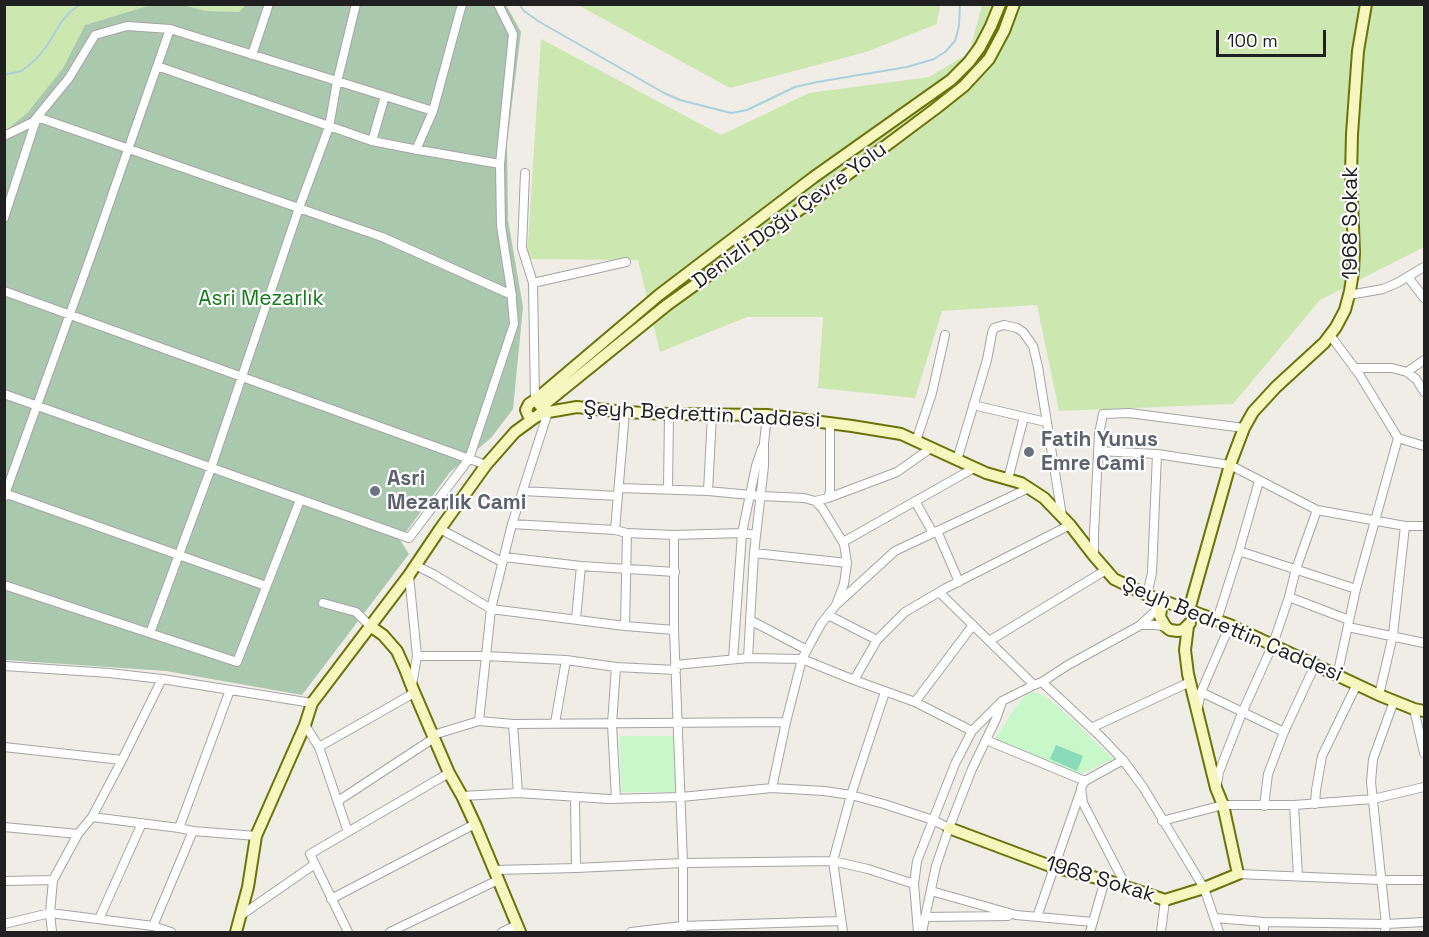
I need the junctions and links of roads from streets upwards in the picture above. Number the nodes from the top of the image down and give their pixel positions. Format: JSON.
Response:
{"nodes":[{"id":1,"x":269,"y":4,"type":"edge"},
{"id":2,"x":356,"y":4,"type":"edge"},
{"id":3,"x":462,"y":4,"type":"edge"},
{"id":4,"x":498,"y":4,"type":"edge"},
{"id":5,"x":1000,"y":4,"type":"edge"},
{"id":6,"x":1014,"y":4,"type":"edge"},
{"id":7,"x":1366,"y":4,"type":"edge"},
{"id":8,"x":170,"y":29,"type":"junction"},
{"id":9,"x":252,"y":55,"type":"junction"},
{"id":10,"x":157,"y":66,"type":"junction"},
{"id":11,"x":337,"y":82,"type":"junction"},
{"id":12,"x":385,"y":96,"type":"junction"},
{"id":13,"x":433,"y":111,"type":"junction"},
{"id":14,"x":37,"y":117,"type":"junction"},
{"id":15,"x":329,"y":127,"type":"junction"},
{"id":16,"x":4,"y":136,"type":"edge"},
{"id":17,"x":372,"y":141,"type":"junction"},
{"id":18,"x":128,"y":149,"type":"junction"},
{"id":19,"x":416,"y":150,"type":"junction"},
{"id":20,"x":500,"y":164,"type":"junction"},
{"id":21,"x":525,"y":173,"type":"dead end"},
{"id":22,"x":299,"y":208,"type":"junction"},
{"id":23,"x":4,"y":218,"type":"edge"},
{"id":24,"x":626,"y":262,"type":"dead end"},
{"id":25,"x":1425,"y":267,"type":"edge"},
{"id":26,"x":1408,"y":277,"type":"junction"},
{"id":27,"x":532,"y":283,"type":"junction"},
{"id":28,"x":4,"y":291,"type":"edge"},
{"id":29,"x":512,"y":295,"type":"junction"},
{"id":30,"x":1349,"y":295,"type":"junction"},
{"id":31,"x":1425,"y":298,"type":"edge"},
{"id":32,"x":70,"y":315,"type":"junction"},
{"id":33,"x":945,"y":335,"type":"dead end"},
{"id":34,"x":1330,"y":335,"type":"junction"},
{"id":35,"x":1425,"y":360,"type":"edge"},
{"id":36,"x":1354,"y":368,"type":"junction"},
{"id":37,"x":1407,"y":372,"type":"junction"},
{"id":38,"x":241,"y":377,"type":"junction"},
{"id":39,"x":1425,"y":392,"type":"edge"},
{"id":40,"x":4,"y":394,"type":"edge"},
{"id":41,"x":973,"y":405,"type":"junction"},
{"id":42,"x":37,"y":406,"type":"junction"},
{"id":43,"x":541,"y":410,"type":"junction"},
{"id":44,"x":625,"y":412,"type":"junction"},
{"id":45,"x":669,"y":414,"type":"junction"},
{"id":46,"x":712,"y":415,"type":"junction"},
{"id":47,"x":767,"y":415,"type":"junction"},
{"id":48,"x":1024,"y":417,"type":"junction"},
{"id":49,"x":1046,"y":422,"type":"junction"},
{"id":50,"x":830,"y":423,"type":"junction"},
{"id":51,"x":1244,"y":428,"type":"junction"},
{"id":52,"x":515,"y":432,"type":"junction"},
{"id":53,"x":1398,"y":438,"type":"junction"},
{"id":54,"x":916,"y":441,"type":"junction"},
{"id":55,"x":764,"y":443,"type":"junction"},
{"id":56,"x":1425,"y":446,"type":"edge"},
{"id":57,"x":931,"y":448,"type":"junction"},
{"id":58,"x":1098,"y":451,"type":"junction"},
{"id":59,"x":1157,"y":454,"type":"junction"},
{"id":60,"x":469,"y":459,"type":"junction"},
{"id":61,"x":957,"y":460,"type":"junction"},
{"id":62,"x":486,"y":465,"type":"junction"},
{"id":63,"x":1230,"y":465,"type":"junction"},
{"id":64,"x":211,"y":468,"type":"junction"},
{"id":65,"x":974,"y":468,"type":"junction"},
{"id":66,"x":1008,"y":479,"type":"junction"},
{"id":67,"x":1259,"y":482,"type":"junction"},
{"id":68,"x":1029,"y":488,"type":"junction"},
{"id":69,"x":668,"y":489,"type":"junction"},
{"id":70,"x":523,"y":491,"type":"junction"},
{"id":71,"x":708,"y":491,"type":"junction"},
{"id":72,"x":618,"y":492,"type":"junction"},
{"id":73,"x":5,"y":494,"type":"edge"},
{"id":74,"x":749,"y":495,"type":"junction"},
{"id":75,"x":761,"y":496,"type":"junction"},
{"id":76,"x":828,"y":498,"type":"junction"},
{"id":77,"x":300,"y":500,"type":"junction"},
{"id":78,"x":815,"y":501,"type":"junction"},
{"id":79,"x":915,"y":501,"type":"junction"},
{"id":80,"x":1317,"y":510,"type":"junction"},
{"id":81,"x":1376,"y":520,"type":"junction"},
{"id":82,"x":1066,"y":521,"type":"junction"},
{"id":83,"x":512,"y":524,"type":"junction"},
{"id":84,"x":1406,"y":526,"type":"junction"},
{"id":85,"x":1425,"y":526,"type":"edge"},
{"id":86,"x":440,"y":529,"type":"junction"},
{"id":87,"x":615,"y":530,"type":"junction"},
{"id":88,"x":935,"y":532,"type":"junction"},
{"id":89,"x":742,"y":533,"type":"junction"},
{"id":90,"x":627,"y":534,"type":"junction"},
{"id":91,"x":674,"y":535,"type":"junction"},
{"id":92,"x":756,"y":535,"type":"junction"},
{"id":93,"x":843,"y":542,"type":"junction"},
{"id":94,"x":1239,"y":551,"type":"junction"},
{"id":95,"x":754,"y":553,"type":"junction"},
{"id":96,"x":178,"y":555,"type":"junction"},
{"id":97,"x":1094,"y":556,"type":"junction"},
{"id":98,"x":503,"y":560,"type":"junction"},
{"id":99,"x":847,"y":563,"type":"junction"},
{"id":100,"x":581,"y":566,"type":"junction"},
{"id":101,"x":1296,"y":569,"type":"junction"},
{"id":102,"x":412,"y":570,"type":"junction"},
{"id":103,"x":627,"y":570,"type":"junction"},
{"id":104,"x":1106,"y":570,"type":"junction"},
{"id":105,"x":675,"y":572,"type":"junction"},
{"id":106,"x":959,"y":582,"type":"junction"},
{"id":107,"x":4,"y":585,"type":"edge"},
{"id":108,"x":266,"y":586,"type":"junction"},
{"id":109,"x":1356,"y":589,"type":"junction"},
{"id":110,"x":939,"y":592,"type":"junction"},
{"id":111,"x":1147,"y":595,"type":"junction"},
{"id":112,"x":1289,"y":597,"type":"junction"},
{"id":113,"x":323,"y":603,"type":"dead end"},
{"id":114,"x":1162,"y":603,"type":"junction"},
{"id":115,"x":836,"y":605,"type":"junction"},
{"id":116,"x":491,"y":609,"type":"junction"},
{"id":117,"x":1192,"y":611,"type":"junction"},
{"id":118,"x":828,"y":615,"type":"junction"},
{"id":119,"x":576,"y":619,"type":"junction"},
{"id":120,"x":750,"y":620,"type":"junction"},
{"id":121,"x":1217,"y":620,"type":"junction"},
{"id":122,"x":1348,"y":624,"type":"junction"},
{"id":123,"x":973,"y":625,"type":"junction"},
{"id":124,"x":1230,"y":625,"type":"junction"},
{"id":125,"x":370,"y":626,"type":"junction"},
{"id":126,"x":625,"y":626,"type":"junction"},
{"id":127,"x":1139,"y":626,"type":"junction"},
{"id":128,"x":1188,"y":626,"type":"junction"},
{"id":129,"x":1168,"y":628,"type":"junction"},
{"id":130,"x":675,"y":630,"type":"junction"},
{"id":131,"x":150,"y":633,"type":"junction"},
{"id":132,"x":1393,"y":635,"type":"junction"},
{"id":133,"x":877,"y":640,"type":"junction"},
{"id":134,"x":989,"y":641,"type":"junction"},
{"id":135,"x":1425,"y":643,"type":"edge"},
{"id":136,"x":1273,"y":644,"type":"junction"},
{"id":137,"x":807,"y":650,"type":"junction"},
{"id":138,"x":1185,"y":650,"type":"junction"},
{"id":139,"x":417,"y":656,"type":"junction"},
{"id":140,"x":485,"y":656,"type":"junction"},
{"id":141,"x":748,"y":658,"type":"junction"},
{"id":142,"x":733,"y":659,"type":"junction"},
{"id":143,"x":802,"y":659,"type":"junction"},
{"id":144,"x":566,"y":660,"type":"junction"},
{"id":145,"x":1315,"y":664,"type":"junction"},
{"id":146,"x":4,"y":666,"type":"edge"},
{"id":147,"x":616,"y":667,"type":"junction"},
{"id":148,"x":676,"y":668,"type":"junction"},
{"id":149,"x":1337,"y":676,"type":"junction"},
{"id":150,"x":162,"y":679,"type":"junction"},
{"id":151,"x":854,"y":680,"type":"junction"},
{"id":152,"x":1190,"y":682,"type":"junction"},
{"id":153,"x":1038,"y":683,"type":"junction"},
{"id":154,"x":1357,"y":684,"type":"junction"},
{"id":155,"x":230,"y":690,"type":"junction"},
{"id":156,"x":413,"y":690,"type":"junction"},
{"id":157,"x":885,"y":692,"type":"junction"},
{"id":158,"x":1201,"y":692,"type":"junction"},
{"id":159,"x":1379,"y":695,"type":"junction"},
{"id":160,"x":1394,"y":700,"type":"junction"},
{"id":161,"x":1002,"y":701,"type":"junction"},
{"id":162,"x":915,"y":702,"type":"junction"},
{"id":163,"x":312,"y":703,"type":"junction"},
{"id":164,"x":1421,"y":708,"type":"edge"},
{"id":165,"x":1197,"y":711,"type":"junction"},
{"id":166,"x":1242,"y":713,"type":"junction"},
{"id":167,"x":479,"y":721,"type":"junction"},
{"id":168,"x":679,"y":722,"type":"junction"},
{"id":169,"x":786,"y":722,"type":"junction"},
{"id":170,"x":555,"y":723,"type":"junction"},
{"id":171,"x":513,"y":724,"type":"junction"},
{"id":172,"x":612,"y":724,"type":"junction"},
{"id":173,"x":305,"y":725,"type":"junction"},
{"id":174,"x":1091,"y":728,"type":"junction"},
{"id":175,"x":972,"y":731,"type":"junction"},
{"id":176,"x":1284,"y":732,"type":"junction"},
{"id":177,"x":433,"y":737,"type":"junction"},
{"id":178,"x":986,"y":740,"type":"junction"},
{"id":179,"x":4,"y":747,"type":"edge"},
{"id":180,"x":319,"y":747,"type":"junction"},
{"id":181,"x":1425,"y":753,"type":"edge"},
{"id":182,"x":122,"y":760,"type":"junction"},
{"id":183,"x":1123,"y":760,"type":"junction"},
{"id":184,"x":449,"y":773,"type":"junction"},
{"id":185,"x":1083,"y":785,"type":"junction"},
{"id":186,"x":1425,"y":787,"type":"edge"},
{"id":187,"x":772,"y":788,"type":"junction"},
{"id":188,"x":1216,"y":788,"type":"junction"},
{"id":189,"x":518,"y":794,"type":"junction"},
{"id":190,"x":851,"y":795,"type":"junction"},
{"id":191,"x":462,"y":796,"type":"junction"},
{"id":192,"x":575,"y":797,"type":"junction"},
{"id":193,"x":681,"y":797,"type":"junction"},
{"id":194,"x":616,"y":799,"type":"junction"},
{"id":195,"x":1373,"y":799,"type":"junction"},
{"id":196,"x":338,"y":801,"type":"junction"},
{"id":197,"x":1315,"y":804,"type":"junction"},
{"id":198,"x":1223,"y":805,"type":"junction"},
{"id":199,"x":1294,"y":805,"type":"junction"},
{"id":200,"x":1264,"y":806,"type":"junction"},
{"id":201,"x":92,"y":817,"type":"junction"},
{"id":202,"x":933,"y":820,"type":"junction"},
{"id":203,"x":1162,"y":821,"type":"junction"},
{"id":204,"x":142,"y":823,"type":"junction"},
{"id":205,"x":475,"y":824,"type":"junction"},
{"id":206,"x":4,"y":827,"type":"edge"},
{"id":207,"x":179,"y":828,"type":"junction"},
{"id":208,"x":949,"y":828,"type":"junction"},
{"id":209,"x":193,"y":831,"type":"junction"},
{"id":210,"x":348,"y":832,"type":"junction"},
{"id":211,"x":78,"y":834,"type":"junction"},
{"id":212,"x":256,"y":836,"type":"junction"},
{"id":213,"x":833,"y":861,"type":"junction"},
{"id":214,"x":683,"y":863,"type":"junction"},
{"id":215,"x":315,"y":864,"type":"junction"},
{"id":216,"x":1053,"y":867,"type":"junction"},
{"id":217,"x":576,"y":868,"type":"junction"},
{"id":218,"x":1238,"y":874,"type":"junction"},
{"id":219,"x":496,"y":875,"type":"junction"},
{"id":220,"x":1298,"y":876,"type":"junction"},
{"id":221,"x":53,"y":880,"type":"junction"},
{"id":222,"x":1105,"y":880,"type":"junction"},
{"id":223,"x":1381,"y":880,"type":"junction"},
{"id":224,"x":1425,"y":880,"type":"edge"},
{"id":225,"x":4,"y":881,"type":"edge"},
{"id":226,"x":914,"y":884,"type":"junction"},
{"id":227,"x":1127,"y":888,"type":"junction"},
{"id":228,"x":1204,"y":888,"type":"junction"},
{"id":229,"x":931,"y":891,"type":"junction"},
{"id":230,"x":331,"y":899,"type":"junction"},
{"id":231,"x":1165,"y":900,"type":"junction"},
{"id":232,"x":50,"y":913,"type":"junction"},
{"id":233,"x":1018,"y":915,"type":"junction"},
{"id":234,"x":240,"y":916,"type":"junction"},
{"id":235,"x":925,"y":917,"type":"junction"},
{"id":236,"x":1037,"y":917,"type":"junction"},
{"id":237,"x":1215,"y":918,"type":"junction"},
{"id":238,"x":99,"y":919,"type":"junction"},
{"id":239,"x":841,"y":921,"type":"junction"},
{"id":240,"x":1093,"y":922,"type":"junction"},
{"id":241,"x":1264,"y":922,"type":"junction"},
{"id":242,"x":1425,"y":922,"type":"edge"},
{"id":243,"x":784,"y":923,"type":"junction"},
{"id":244,"x":4,"y":924,"type":"edge"},
{"id":245,"x":153,"y":926,"type":"junction"},
{"id":246,"x":1386,"y":928,"type":"edge"},
{"id":247,"x":518,"y":929,"type":"edge"},
{"id":248,"x":682,"y":929,"type":"edge"},
{"id":249,"x":52,"y":933,"type":"edge"},
{"id":250,"x":171,"y":933,"type":"edge"},
{"id":251,"x":236,"y":933,"type":"edge"},
{"id":252,"x":348,"y":933,"type":"edge"},
{"id":253,"x":390,"y":933,"type":"edge"},
{"id":254,"x":502,"y":933,"type":"edge"},
{"id":255,"x":631,"y":933,"type":"edge"},
{"id":256,"x":785,"y":933,"type":"edge"},
{"id":257,"x":843,"y":933,"type":"edge"},
{"id":258,"x":920,"y":933,"type":"edge"},
{"id":259,"x":1090,"y":933,"type":"edge"},
{"id":260,"x":1161,"y":933,"type":"edge"},
{"id":261,"x":1219,"y":933,"type":"edge"},
{"id":262,"x":1264,"y":933,"type":"edge"}],
"edges":[{"from":1,"to":9,"type":"street"},
{"from":2,"to":11,"type":"street"},
{"from":3,"to":13,"type":"street"},
{"from":4,"to":20,"type":"street"},
{"from":5,"to":43,"type":"street","name":"Denizli Doğu Çevre Yolu"},
{"from":6,"to":43,"type":"street","name":"Denizli Doğu Çevre Yolu"},
{"from":7,"to":30,"type":"street","name":"1968 Sokak"},
{"from":8,"to":9,"type":"street"},
{"from":8,"to":10,"type":"street"},
{"from":8,"to":14,"type":"street"},
{"from":9,"to":11,"type":"street"},
{"from":10,"to":15,"type":"street"},
{"from":10,"to":18,"type":"street"},
{"from":11,"to":12,"type":"street"},
{"from":11,"to":15,"type":"street"},
{"from":12,"to":13,"type":"street"},
{"from":12,"to":17,"type":"street"},
{"from":13,"to":19,"type":"street"},
{"from":14,"to":16,"type":"street"},
{"from":14,"to":18,"type":"street"},
{"from":14,"to":23,"type":"street"},
{"from":15,"to":17,"type":"street"},
{"from":15,"to":22,"type":"street"},
{"from":17,"to":19,"type":"street"},
{"from":18,"to":22,"type":"street"},
{"from":18,"to":32,"type":"street"},
{"from":19,"to":20,"type":"street"},
{"from":20,"to":29,"type":"street"},
{"from":21,"to":27,"type":"street"},
{"from":22,"to":29,"type":"street"},
{"from":22,"to":38,"type":"street"},
{"from":24,"to":27,"type":"street"},
{"from":25,"to":26,"type":"street"},
{"from":26,"to":30,"type":"street"},
{"from":26,"to":31,"type":"street"},
{"from":27,"to":43,"type":"street"},
{"from":28,"to":32,"type":"street"},
{"from":29,"to":60,"type":"street"},
{"from":30,"to":34,"type":"street","name":"1968 Sokak"},
{"from":32,"to":38,"type":"street"},
{"from":32,"to":42,"type":"street"},
{"from":33,"to":54,"type":"street"},
{"from":34,"to":36,"type":"street"},
{"from":34,"to":51,"type":"street","name":"1968 Sokak"},
{"from":35,"to":37,"type":"street"},
{"from":36,"to":37,"type":"street"},
{"from":36,"to":53,"type":"street"},
{"from":37,"to":39,"type":"street"},
{"from":38,"to":60,"type":"street"},
{"from":38,"to":64,"type":"street"},
{"from":40,"to":42,"type":"street"},
{"from":41,"to":48,"type":"street"},
{"from":41,"to":49,"type":"street"},
{"from":41,"to":61,"type":"street"},
{"from":42,"to":64,"type":"street"},
{"from":42,"to":73,"type":"street"},
{"from":43,"to":44,"type":"street","name":"Şeyh Bedrettin Caddesi"},
{"from":43,"to":52,"type":"street","name":"Şeyh Bedrettin Caddesi"},
{"from":43,"to":52,"type":"street"},
{"from":43,"to":70,"type":"street"},
{"from":44,"to":45,"type":"street","name":"Şeyh Bedrettin Caddesi"},
{"from":44,"to":72,"type":"street"},
{"from":45,"to":46,"type":"street","name":"Şeyh Bedrettin Caddesi"},
{"from":45,"to":69,"type":"street"},
{"from":46,"to":47,"type":"street","name":"Şeyh Bedrettin Caddesi"},
{"from":46,"to":71,"type":"street"},
{"from":47,"to":50,"type":"street","name":"Şeyh Bedrettin Caddesi"},
{"from":47,"to":55,"type":"street"},
{"from":48,"to":49,"type":"street"},
{"from":48,"to":66,"type":"street"},
{"from":49,"to":82,"type":"street"},
{"from":50,"to":54,"type":"street","name":"Şeyh Bedrettin Caddesi"},
{"from":50,"to":76,"type":"street"},
{"from":51,"to":58,"type":"street"},
{"from":51,"to":63,"type":"street","name":"1968 Sokak"},
{"from":52,"to":62,"type":"street","name":"Şeyh Bedrettin Caddesi"},
{"from":53,"to":56,"type":"street"},
{"from":53,"to":81,"type":"street"},
{"from":54,"to":57,"type":"street","name":"Şeyh Bedrettin Caddesi"},
{"from":55,"to":74,"type":"street"},
{"from":55,"to":75,"type":"street"},
{"from":57,"to":61,"type":"street","name":"Şeyh Bedrettin Caddesi"},
{"from":57,"to":76,"type":"street"},
{"from":58,"to":59,"type":"street"},
{"from":58,"to":97,"type":"street"},
{"from":59,"to":63,"type":"street"},
{"from":59,"to":111,"type":"street"},
{"from":60,"to":62,"type":"street"},
{"from":60,"to":77,"type":"street"},
{"from":61,"to":65,"type":"street","name":"Şeyh Bedrettin Caddesi"},
{"from":62,"to":86,"type":"street","name":"Şeyh Bedrettin Caddesi"},
{"from":63,"to":67,"type":"street"},
{"from":63,"to":117,"type":"street","name":"1968 Sokak"},
{"from":64,"to":77,"type":"street"},
{"from":64,"to":96,"type":"street"},
{"from":65,"to":66,"type":"street","name":"Şeyh Bedrettin Caddesi"},
{"from":65,"to":79,"type":"street"},
{"from":66,"to":68,"type":"street","name":"Şeyh Bedrettin Caddesi"},
{"from":67,"to":80,"type":"street"},
{"from":67,"to":94,"type":"street"},
{"from":68,"to":82,"type":"street","name":"Şeyh Bedrettin Caddesi"},
{"from":68,"to":88,"type":"street"},
{"from":69,"to":71,"type":"street"},
{"from":69,"to":72,"type":"street"},
{"from":70,"to":72,"type":"street"},
{"from":70,"to":83,"type":"street"},
{"from":71,"to":74,"type":"street"},
{"from":72,"to":87,"type":"street"},
{"from":73,"to":96,"type":"street"},
{"from":74,"to":75,"type":"street"},
{"from":74,"to":89,"type":"street"},
{"from":75,"to":78,"type":"street"},
{"from":75,"to":92,"type":"street"},
{"from":76,"to":78,"type":"street"},
{"from":77,"to":108,"type":"street"},
{"from":78,"to":93,"type":"street"},
{"from":79,"to":88,"type":"street"},
{"from":79,"to":93,"type":"street"},
{"from":80,"to":81,"type":"street"},
{"from":80,"to":101,"type":"street"},
{"from":81,"to":84,"type":"street"},
{"from":81,"to":109,"type":"street"},
{"from":82,"to":97,"type":"street","name":"Şeyh Bedrettin Caddesi"},
{"from":82,"to":106,"type":"street"},
{"from":83,"to":87,"type":"street"},
{"from":83,"to":98,"type":"street"},
{"from":84,"to":85,"type":"street"},
{"from":84,"to":132,"type":"street"},
{"from":86,"to":98,"type":"street"},
{"from":86,"to":102,"type":"street","name":"Şeyh Bedrettin Caddesi"},
{"from":87,"to":90,"type":"street"},
{"from":88,"to":106,"type":"street"},
{"from":88,"to":115,"type":"street"},
{"from":89,"to":91,"type":"street"},
{"from":89,"to":92,"type":"street"},
{"from":89,"to":142,"type":"street"},
{"from":90,"to":91,"type":"street"},
{"from":90,"to":103,"type":"street"},
{"from":91,"to":105,"type":"street"},
{"from":92,"to":95,"type":"street"},
{"from":93,"to":99,"type":"street"},
{"from":94,"to":101,"type":"street"},
{"from":94,"to":121,"type":"street"},
{"from":95,"to":99,"type":"street"},
{"from":95,"to":120,"type":"street"},
{"from":96,"to":108,"type":"street"},
{"from":96,"to":131,"type":"street"},
{"from":97,"to":104,"type":"street","name":"Şeyh Bedrettin Caddesi"},
{"from":98,"to":100,"type":"street"},
{"from":98,"to":116,"type":"street"},
{"from":99,"to":115,"type":"street"},
{"from":100,"to":103,"type":"street"},
{"from":100,"to":119,"type":"street"},
{"from":101,"to":109,"type":"street"},
{"from":101,"to":112,"type":"street"},
{"from":102,"to":116,"type":"street"},
{"from":102,"to":125,"type":"street","name":"Şeyh Bedrettin Caddesi"},
{"from":102,"to":139,"type":"street"},
{"from":103,"to":105,"type":"street"},
{"from":103,"to":126,"type":"street"},
{"from":104,"to":111,"type":"street","name":"Şeyh Bedrettin Caddesi"},
{"from":104,"to":134,"type":"street"},
{"from":105,"to":130,"type":"street"},
{"from":106,"to":110,"type":"street"},
{"from":107,"to":131,"type":"street"},
{"from":108,"to":131,"type":"street"},
{"from":109,"to":122,"type":"street"},
{"from":110,"to":123,"type":"street"},
{"from":110,"to":133,"type":"street"},
{"from":111,"to":114,"type":"street","name":"Şeyh Bedrettin Caddesi"},
{"from":112,"to":122,"type":"street"},
{"from":112,"to":136,"type":"street"},
{"from":113,"to":125,"type":"street"},
{"from":114,"to":117,"type":"street","name":"Şeyh Bedrettin Caddesi"},
{"from":114,"to":127,"type":"street"},
{"from":114,"to":129,"type":"street"},
{"from":115,"to":118,"type":"street"},
{"from":116,"to":119,"type":"street"},
{"from":116,"to":140,"type":"street"},
{"from":117,"to":121,"type":"street","name":"Şeyh Bedrettin Caddesi"},
{"from":117,"to":128,"type":"street","name":"1968 Sokak"},
{"from":118,"to":133,"type":"street"},
{"from":118,"to":137,"type":"street"},
{"from":119,"to":126,"type":"street"},
{"from":120,"to":137,"type":"street"},
{"from":120,"to":141,"type":"street"},
{"from":121,"to":124,"type":"street","name":"Şeyh Bedrettin Caddesi"},
{"from":122,"to":132,"type":"street"},
{"from":122,"to":149,"type":"street"},
{"from":123,"to":134,"type":"street"},
{"from":123,"to":162,"type":"street"},
{"from":124,"to":136,"type":"street","name":"Şeyh Bedrettin Caddesi"},
{"from":124,"to":158,"type":"street"},
{"from":125,"to":156,"type":"street"},
{"from":125,"to":163,"type":"street","name":"Şeyh Bedrettin Caddesi"},
{"from":126,"to":130,"type":"street"},
{"from":127,"to":129,"type":"street"},
{"from":127,"to":153,"type":"street"},
{"from":128,"to":129,"type":"street"},
{"from":128,"to":138,"type":"street"},
{"from":129,"to":138,"type":"street"},
{"from":130,"to":148,"type":"street"},
{"from":132,"to":135,"type":"street"},
{"from":132,"to":159,"type":"street"},
{"from":133,"to":151,"type":"street"},
{"from":134,"to":153,"type":"street"},
{"from":136,"to":145,"type":"street","name":"Şeyh Bedrettin Caddesi"},
{"from":136,"to":166,"type":"street"},
{"from":137,"to":143,"type":"street"},
{"from":138,"to":152,"type":"street"},
{"from":139,"to":140,"type":"street"},
{"from":139,"to":156,"type":"street"},
{"from":140,"to":144,"type":"street"},
{"from":140,"to":167,"type":"street"},
{"from":141,"to":142,"type":"street"},
{"from":141,"to":143,"type":"street"},
{"from":142,"to":148,"type":"street"},
{"from":143,"to":151,"type":"street"},
{"from":143,"to":169,"type":"street"},
{"from":144,"to":147,"type":"street"},
{"from":144,"to":170,"type":"street"},
{"from":145,"to":149,"type":"street","name":"Şeyh Bedrettin Caddesi"},
{"from":145,"to":176,"type":"street"},
{"from":146,"to":150,"type":"street"},
{"from":147,"to":148,"type":"street"},
{"from":147,"to":172,"type":"street"},
{"from":148,"to":168,"type":"street"},
{"from":149,"to":154,"type":"street","name":"Şeyh Bedrettin Caddesi"},
{"from":150,"to":155,"type":"street"},
{"from":150,"to":182,"type":"street"},
{"from":151,"to":157,"type":"street"},
{"from":152,"to":165,"type":"street"},
{"from":152,"to":174,"type":"street"},
{"from":153,"to":161,"type":"street"},
{"from":153,"to":174,"type":"street"},
{"from":154,"to":159,"type":"street","name":"Şeyh Bedrettin Caddesi"},
{"from":154,"to":197,"type":"street"},
{"from":155,"to":163,"type":"street"},
{"from":155,"to":207,"type":"street"},
{"from":156,"to":177,"type":"street"},
{"from":156,"to":180,"type":"street"},
{"from":157,"to":162,"type":"street"},
{"from":157,"to":190,"type":"street"},
{"from":158,"to":165,"type":"street"},
{"from":158,"to":166,"type":"street"},
{"from":159,"to":160,"type":"street","name":"Şeyh Bedrettin Caddesi"},
{"from":160,"to":164,"type":"street","name":"Şeyh Bedrettin Caddesi"},
{"from":160,"to":195,"type":"street"},
{"from":161,"to":175,"type":"street"},
{"from":161,"to":178,"type":"street"},
{"from":162,"to":175,"type":"street"},
{"from":163,"to":173,"type":"street","name":"Şeyh Bedrettin Caddesi"},
{"from":164,"to":181,"type":"street"},
{"from":165,"to":188,"type":"street"},
{"from":166,"to":176,"type":"street"},
{"from":166,"to":188,"type":"street"},
{"from":167,"to":171,"type":"street"},
{"from":167,"to":177,"type":"street"},
{"from":168,"to":169,"type":"street"},
{"from":168,"to":172,"type":"street"},
{"from":168,"to":193,"type":"street"},
{"from":169,"to":187,"type":"street"},
{"from":170,"to":171,"type":"street"},
{"from":170,"to":172,"type":"street"},
{"from":171,"to":189,"type":"street"},
{"from":172,"to":194,"type":"street"},
{"from":173,"to":180,"type":"street"},
{"from":173,"to":212,"type":"street","name":"Şeyh Bedrettin Caddesi"},
{"from":174,"to":183,"type":"street"},
{"from":175,"to":202,"type":"street"},
{"from":176,"to":200,"type":"street"},
{"from":177,"to":184,"type":"street"},
{"from":177,"to":196,"type":"street"},
{"from":178,"to":185,"type":"street"},
{"from":178,"to":208,"type":"street"},
{"from":179,"to":182,"type":"street"},
{"from":180,"to":196,"type":"street"},
{"from":182,"to":201,"type":"street"},
{"from":183,"to":185,"type":"street"},
{"from":183,"to":203,"type":"street"},
{"from":184,"to":191,"type":"street"},
{"from":184,"to":210,"type":"street"},
{"from":185,"to":216,"type":"street"},
{"from":185,"to":227,"type":"street"},
{"from":186,"to":195,"type":"street"},
{"from":187,"to":190,"type":"street"},
{"from":187,"to":193,"type":"street"},
{"from":188,"to":198,"type":"street"},
{"from":189,"to":191,"type":"street"},
{"from":189,"to":192,"type":"street"},
{"from":190,"to":202,"type":"street"},
{"from":190,"to":213,"type":"street"},
{"from":191,"to":205,"type":"street"},
{"from":192,"to":194,"type":"street"},
{"from":192,"to":217,"type":"street"},
{"from":193,"to":194,"type":"street"},
{"from":193,"to":214,"type":"street"},
{"from":195,"to":197,"type":"street"},
{"from":195,"to":223,"type":"street"},
{"from":196,"to":210,"type":"street"},
{"from":197,"to":199,"type":"street"},
{"from":198,"to":200,"type":"street"},
{"from":198,"to":203,"type":"street"},
{"from":198,"to":218,"type":"street"},
{"from":199,"to":200,"type":"street"},
{"from":199,"to":220,"type":"street"},
{"from":201,"to":204,"type":"street"},
{"from":201,"to":211,"type":"street"},
{"from":202,"to":208,"type":"street"},
{"from":202,"to":226,"type":"street"},
{"from":203,"to":228,"type":"street"},
{"from":204,"to":207,"type":"street"},
{"from":204,"to":238,"type":"street"},
{"from":205,"to":219,"type":"street"},
{"from":205,"to":230,"type":"street"},
{"from":206,"to":211,"type":"street"},
{"from":207,"to":209,"type":"street"},
{"from":208,"to":216,"type":"street","name":"1968 Sokak"},
{"from":208,"to":229,"type":"street"},
{"from":209,"to":212,"type":"street"},
{"from":209,"to":245,"type":"street"},
{"from":210,"to":215,"type":"street"},
{"from":211,"to":221,"type":"street"},
{"from":212,"to":234,"type":"street","name":"Şeyh Bedrettin Caddesi"},
{"from":213,"to":214,"type":"street"},
{"from":213,"to":226,"type":"street"},
{"from":213,"to":239,"type":"street"},
{"from":214,"to":217,"type":"street"},
{"from":214,"to":248,"type":"street"},
{"from":215,"to":230,"type":"street"},
{"from":215,"to":234,"type":"street"},
{"from":216,"to":222,"type":"street","name":"1968 Sokak"},
{"from":216,"to":236,"type":"street"},
{"from":217,"to":219,"type":"street"},
{"from":218,"to":220,"type":"street"},
{"from":218,"to":228,"type":"street","name":"1968 Sokak"},
{"from":219,"to":247,"type":"street"},
{"from":219,"to":253,"type":"street"},
{"from":220,"to":223,"type":"street"},
{"from":221,"to":225,"type":"street"},
{"from":221,"to":232,"type":"street"},
{"from":222,"to":227,"type":"street","name":"1968 Sokak"},
{"from":222,"to":240,"type":"street"},
{"from":223,"to":224,"type":"street"},
{"from":223,"to":246,"type":"street"},
{"from":226,"to":258,"type":"street"},
{"from":227,"to":231,"type":"street","name":"1968 Sokak"},
{"from":228,"to":231,"type":"street","name":"1968 Sokak"},
{"from":228,"to":237,"type":"street"},
{"from":229,"to":233,"type":"street"},
{"from":229,"to":235,"type":"street"},
{"from":230,"to":252,"type":"street"},
{"from":231,"to":260,"type":"street"},
{"from":232,"to":238,"type":"street"},
{"from":232,"to":244,"type":"street"},
{"from":232,"to":249,"type":"street"},
{"from":233,"to":235,"type":"street"},
{"from":233,"to":236,"type":"street"},
{"from":234,"to":251,"type":"street","name":"Şeyh Bedrettin Caddesi"},
{"from":235,"to":258,"type":"street"},
{"from":236,"to":240,"type":"street"},
{"from":237,"to":241,"type":"street"},
{"from":237,"to":261,"type":"street"},
{"from":238,"to":245,"type":"street"},
{"from":239,"to":243,"type":"street"},
{"from":239,"to":257,"type":"street"},
{"from":240,"to":259,"type":"street"},
{"from":241,"to":246,"type":"street"},
{"from":241,"to":262,"type":"street"},
{"from":242,"to":246,"type":"street"},
{"from":243,"to":248,"type":"street"},
{"from":243,"to":256,"type":"street"},
{"from":245,"to":250,"type":"street"},
{"from":247,"to":254,"type":"street"},
{"from":248,"to":255,"type":"street"}]}
